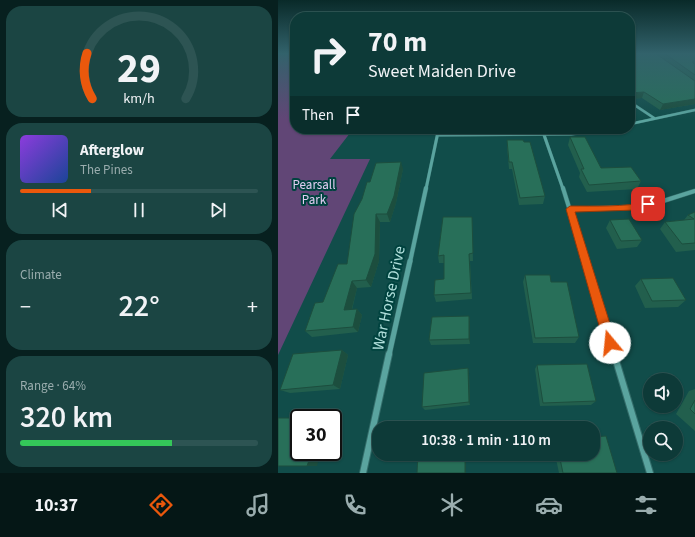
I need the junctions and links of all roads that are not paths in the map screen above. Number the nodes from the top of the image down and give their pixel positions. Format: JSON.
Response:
{"nodes":[{"id":1,"x":635,"y":105,"type":"edge"},
{"id":2,"x":695,"y":110,"type":"edge"},
{"id":3,"x":654,"y":118,"type":"junction"},
{"id":4,"x":635,"y":123,"type":"edge"},
{"id":5,"x":464,"y":134,"type":"edge"},
{"id":6,"x":544,"y":134,"type":"edge"},
{"id":7,"x":438,"y":135,"type":"joint"},
{"id":8,"x":695,"y":191,"type":"edge"},
{"id":9,"x":570,"y":209,"type":"junction"},
{"id":10,"x":363,"y":473,"type":"edge"},
{"id":11,"x":650,"y":473,"type":"edge"}],
"edges":[{"from":1,"to":3,"type":"street"},
{"from":2,"to":3,"type":"street"},
{"from":3,"to":4,"type":"street"},
{"from":5,"to":7,"type":"street"},
{"from":6,"to":9,"type":"street"},
{"from":7,"to":10,"type":"street","name":"War Horse Drive"},
{"from":8,"to":9,"type":"street"},
{"from":9,"to":11,"type":"street"}]}
